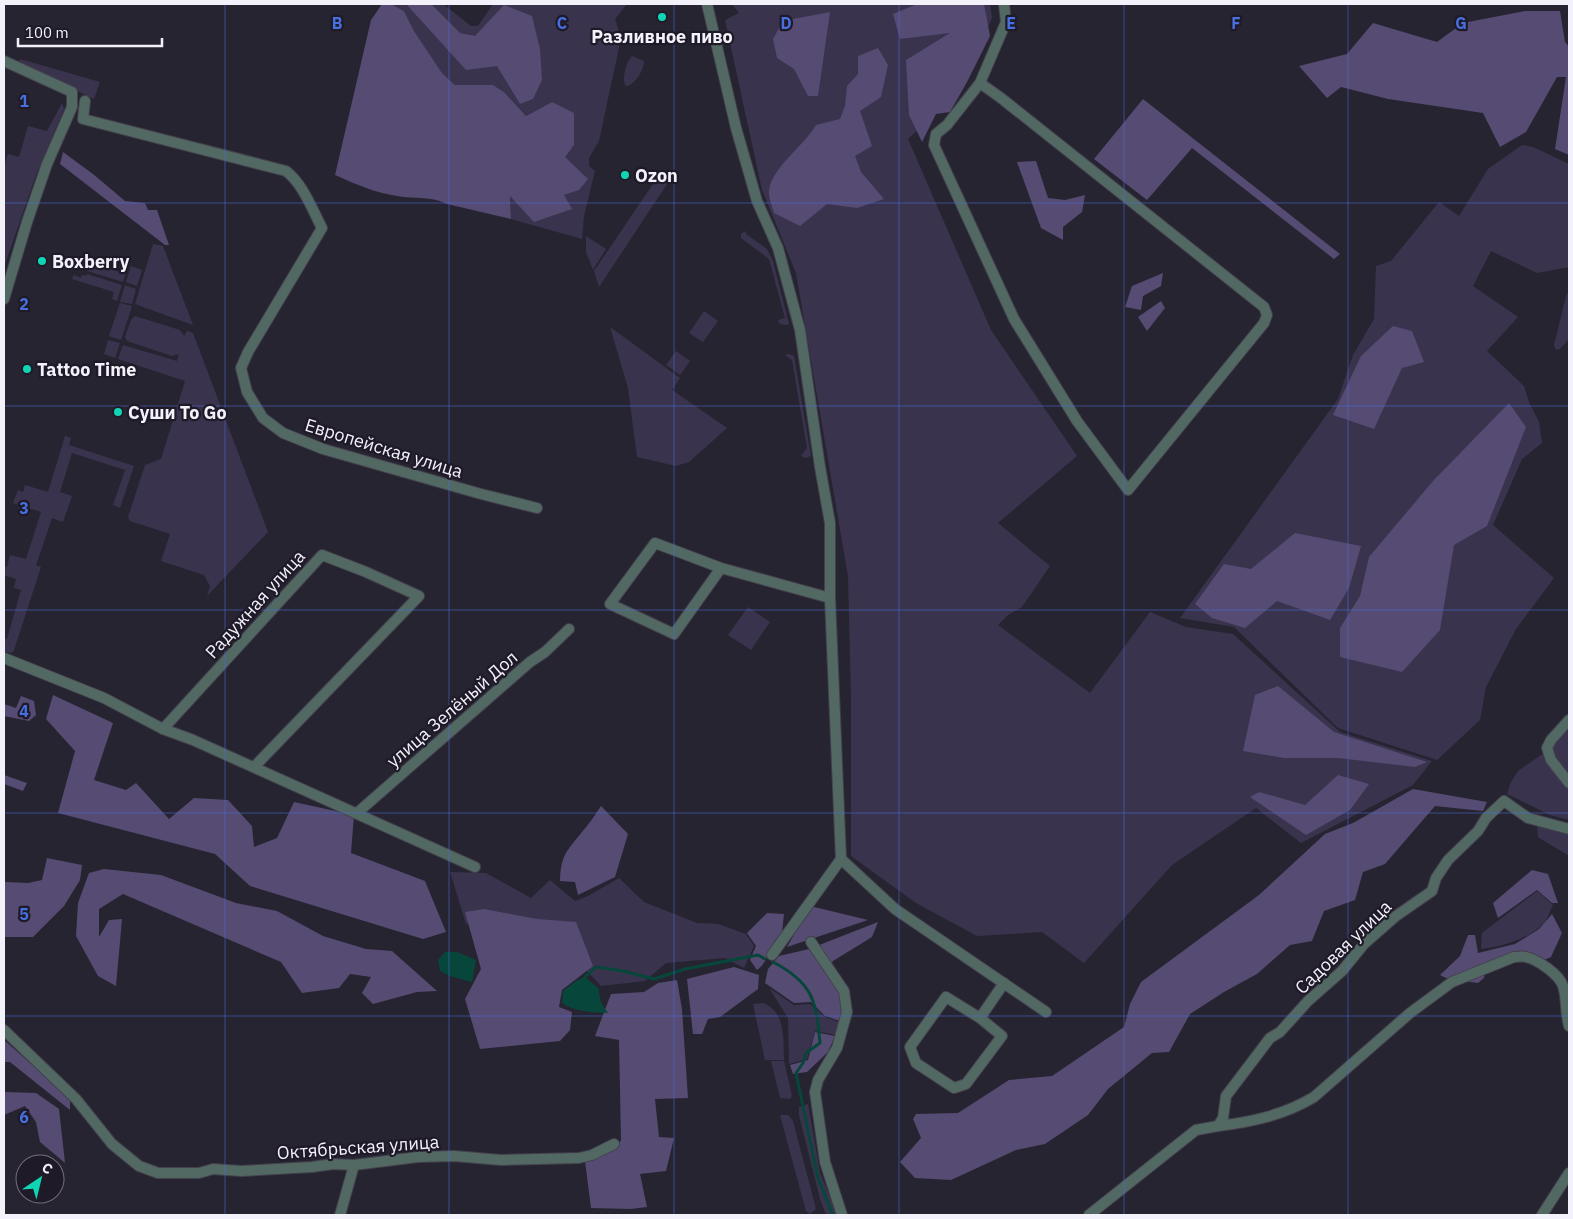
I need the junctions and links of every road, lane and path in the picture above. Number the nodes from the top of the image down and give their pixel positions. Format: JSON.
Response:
{"nodes":[{"id":1,"x":707,"y":4,"type":"edge"},
{"id":2,"x":1004,"y":4,"type":"edge"},
{"id":3,"x":4,"y":61,"type":"edge"},
{"id":4,"x":980,"y":83,"type":"junction"},
{"id":5,"x":85,"y":101,"type":"dead end"},
{"id":6,"x":4,"y":299,"type":"edge"},
{"id":7,"x":537,"y":508,"type":"dead end"},
{"id":8,"x":721,"y":568,"type":"junction"},
{"id":9,"x":830,"y":598,"type":"junction"},
{"id":10,"x":569,"y":628,"type":"dead end"},
{"id":11,"x":4,"y":658,"type":"edge"},
{"id":12,"x":1569,"y":720,"type":"edge"},
{"id":13,"x":163,"y":729,"type":"junction"},
{"id":14,"x":254,"y":768,"type":"junction"},
{"id":15,"x":1569,"y":783,"type":"edge"},
{"id":16,"x":357,"y":813,"type":"junction"},
{"id":17,"x":1569,"y":830,"type":"edge"},
{"id":18,"x":841,"y":859,"type":"junction"},
{"id":19,"x":475,"y":867,"type":"dead end"},
{"id":20,"x":811,"y":942,"type":"dead end"},
{"id":21,"x":772,"y":955,"type":"dead end"},
{"id":22,"x":1004,"y":983,"type":"junction"},
{"id":23,"x":1046,"y":1012,"type":"dead end"},
{"id":24,"x":980,"y":1018,"type":"junction"},
{"id":25,"x":1569,"y":1026,"type":"edge"},
{"id":26,"x":4,"y":1030,"type":"edge"},
{"id":27,"x":1218,"y":1126,"type":"junction"},
{"id":28,"x":614,"y":1144,"type":"dead end"},
{"id":29,"x":354,"y":1165,"type":"junction"},
{"id":30,"x":1569,"y":1173,"type":"edge"},
{"id":31,"x":340,"y":1215,"type":"edge"},
{"id":32,"x":842,"y":1215,"type":"edge"},
{"id":33,"x":1089,"y":1215,"type":"edge"},
{"id":34,"x":1542,"y":1215,"type":"edge"}],
"edges":[{"from":1,"to":9,"type":"street"},
{"from":2,"to":4,"type":"street"},
{"from":3,"to":6,"type":"street"},
{"from":4,"to":4,"type":"street"},
{"from":5,"to":7,"type":"street","name":"Европейская улица"},
{"from":8,"to":8,"type":"street"},
{"from":8,"to":9,"type":"street"},
{"from":9,"to":18,"type":"street"},
{"from":10,"to":16,"type":"street","name":"улица Зелёный Дол"},
{"from":11,"to":13,"type":"street"},
{"from":12,"to":15,"type":"street"},
{"from":13,"to":14,"type":"street"},
{"from":13,"to":14,"type":"street","name":"Радужная улица"},
{"from":14,"to":16,"type":"street"},
{"from":16,"to":19,"type":"street"},
{"from":17,"to":27,"type":"street","name":"Садовая улица"},
{"from":18,"to":21,"type":"street"},
{"from":18,"to":22,"type":"street"},
{"from":20,"to":32,"type":"street"},
{"from":22,"to":23,"type":"street"},
{"from":22,"to":24,"type":"street"},
{"from":24,"to":24,"type":"street"},
{"from":25,"to":27,"type":"street"},
{"from":26,"to":29,"type":"street","name":"Октябрьская улица"},
{"from":27,"to":33,"type":"street"},
{"from":28,"to":29,"type":"street","name":"Октябрьская улица"},
{"from":29,"to":31,"type":"street"},
{"from":30,"to":34,"type":"street"}]}
